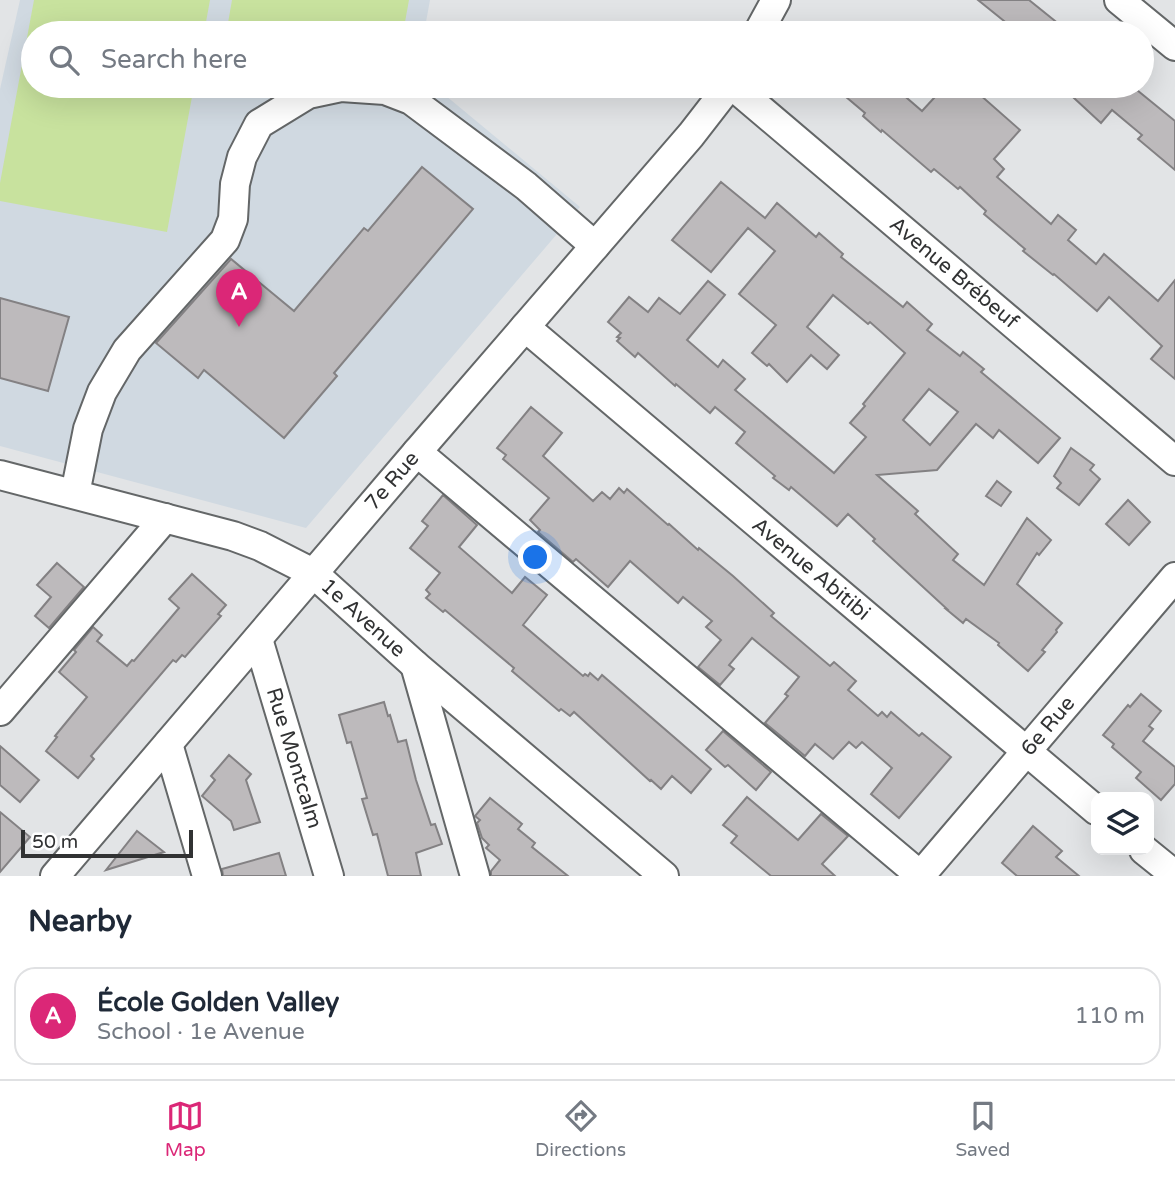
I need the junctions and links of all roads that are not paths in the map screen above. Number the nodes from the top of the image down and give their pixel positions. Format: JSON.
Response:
{"nodes":[{"id":1,"x":776,"y":0,"type":"edge"},
{"id":2,"x":1119,"y":0,"type":"edge"},
{"id":3,"x":765,"y":21,"type":"edge"},
{"id":4,"x":1145,"y":21,"type":"edge"},
{"id":5,"x":1154,"y":29,"type":"edge"},
{"id":6,"x":1175,"y":46,"type":"edge"},
{"id":7,"x":301,"y":98,"type":"edge"},
{"id":8,"x":406,"y":98,"type":"edge"},
{"id":9,"x":721,"y":98,"type":"edge"},
{"id":10,"x":745,"y":98,"type":"edge"},
{"id":11,"x":595,"y":246,"type":"junction"},
{"id":12,"x":525,"y":327,"type":"junction"},
{"id":13,"x":417,"y":452,"type":"junction"},
{"id":14,"x":1175,"y":461,"type":"edge"},
{"id":15,"x":0,"y":475,"type":"edge"},
{"id":16,"x":75,"y":494,"type":"junction"},
{"id":17,"x":165,"y":518,"type":"junction"},
{"id":18,"x":313,"y":573,"type":"junction"},
{"id":19,"x":1175,"y":577,"type":"edge"},
{"id":20,"x":258,"y":639,"type":"junction"},
{"id":21,"x":415,"y":665,"type":"junction"},
{"id":22,"x":0,"y":711,"type":"edge"},
{"id":23,"x":168,"y":744,"type":"junction"},
{"id":24,"x":1026,"y":751,"type":"junction"},
{"id":25,"x":1091,"y":806,"type":"edge"},
{"id":26,"x":1150,"y":855,"type":"edge"},
{"id":27,"x":55,"y":876,"type":"edge"},
{"id":28,"x":207,"y":876,"type":"edge"},
{"id":29,"x":329,"y":876,"type":"edge"},
{"id":30,"x":475,"y":876,"type":"edge"},
{"id":31,"x":664,"y":876,"type":"edge"},
{"id":32,"x":921,"y":876,"type":"edge"},
{"id":33,"x":1175,"y":876,"type":"edge"}],
"edges":[{"from":1,"to":3,"type":"street"},
{"from":2,"to":4,"type":"street"},
{"from":5,"to":6,"type":"street"},
{"from":7,"to":16,"type":"street"},
{"from":8,"to":11,"type":"street"},
{"from":9,"to":11,"type":"street","name":"7e Rue"},
{"from":10,"to":14,"type":"street","name":"Avenue Brébeuf"},
{"from":11,"to":12,"type":"street","name":"7e Rue"},
{"from":12,"to":13,"type":"street","name":"7e Rue"},
{"from":12,"to":24,"type":"street","name":"Avenue Abitibi"},
{"from":13,"to":18,"type":"street","name":"7e Rue"},
{"from":13,"to":32,"type":"street"},
{"from":15,"to":16,"type":"street","name":"1e Avenue"},
{"from":16,"to":17,"type":"street","name":"1e Avenue"},
{"from":17,"to":18,"type":"street","name":"1e Avenue"},
{"from":17,"to":22,"type":"street"},
{"from":18,"to":20,"type":"street","name":"7e Rue"},
{"from":18,"to":21,"type":"street","name":"1e Avenue"},
{"from":19,"to":24,"type":"street","name":"6e Rue"},
{"from":20,"to":23,"type":"street","name":"7e Rue"},
{"from":20,"to":29,"type":"street","name":"Rue Montcalm"},
{"from":21,"to":30,"type":"street"},
{"from":21,"to":31,"type":"street","name":"1e Avenue"},
{"from":23,"to":27,"type":"street","name":"7e Rue"},
{"from":23,"to":28,"type":"street"},
{"from":24,"to":25,"type":"street","name":"Avenue Abitibi"},
{"from":24,"to":32,"type":"street","name":"6e Rue"},
{"from":26,"to":33,"type":"street"}]}
